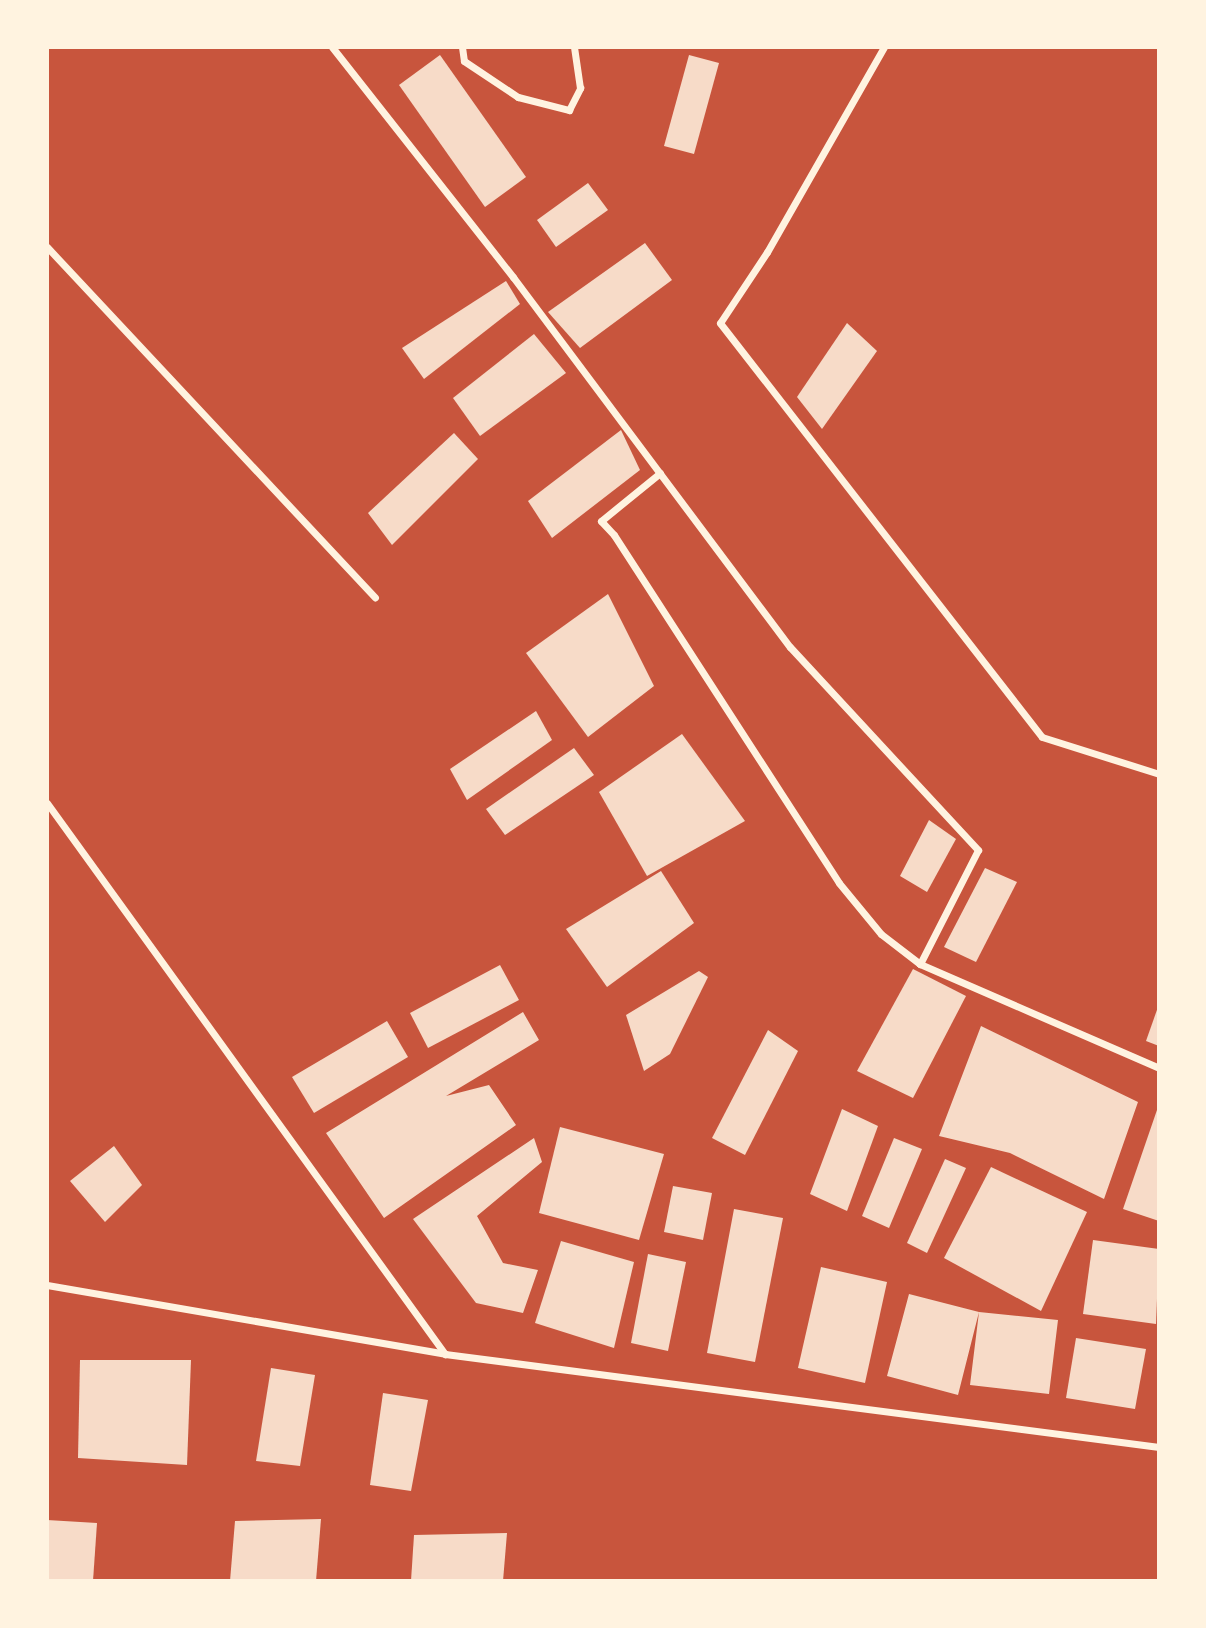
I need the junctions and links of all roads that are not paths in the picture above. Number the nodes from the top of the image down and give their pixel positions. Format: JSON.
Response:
{"nodes":[{"id":1,"x":332,"y":47,"type":"edge"},
{"id":2,"x":462,"y":47,"type":"edge"},
{"id":3,"x":573,"y":47,"type":"edge"},
{"id":4,"x":884,"y":47,"type":"edge"},
{"id":5,"x":47,"y":247,"type":"edge"},
{"id":6,"x":660,"y":473,"type":"junction"},
{"id":7,"x":375,"y":598,"type":"dead end"},
{"id":8,"x":1159,"y":774,"type":"edge"},
{"id":9,"x":47,"y":803,"type":"edge"},
{"id":10,"x":920,"y":964,"type":"junction"},
{"id":11,"x":1159,"y":1068,"type":"edge"},
{"id":12,"x":47,"y":1285,"type":"edge"},
{"id":13,"x":445,"y":1354,"type":"junction"},
{"id":14,"x":1159,"y":1447,"type":"edge"}],
"edges":[{"from":1,"to":6,"type":"street"},
{"from":2,"to":3,"type":"street"},
{"from":4,"to":8,"type":"street"},
{"from":5,"to":7,"type":"street"},
{"from":6,"to":10,"type":"street"},
{"from":6,"to":10,"type":"street"},
{"from":9,"to":13,"type":"street"},
{"from":10,"to":11,"type":"street"},
{"from":12,"to":13,"type":"street"},
{"from":13,"to":14,"type":"street"}]}
